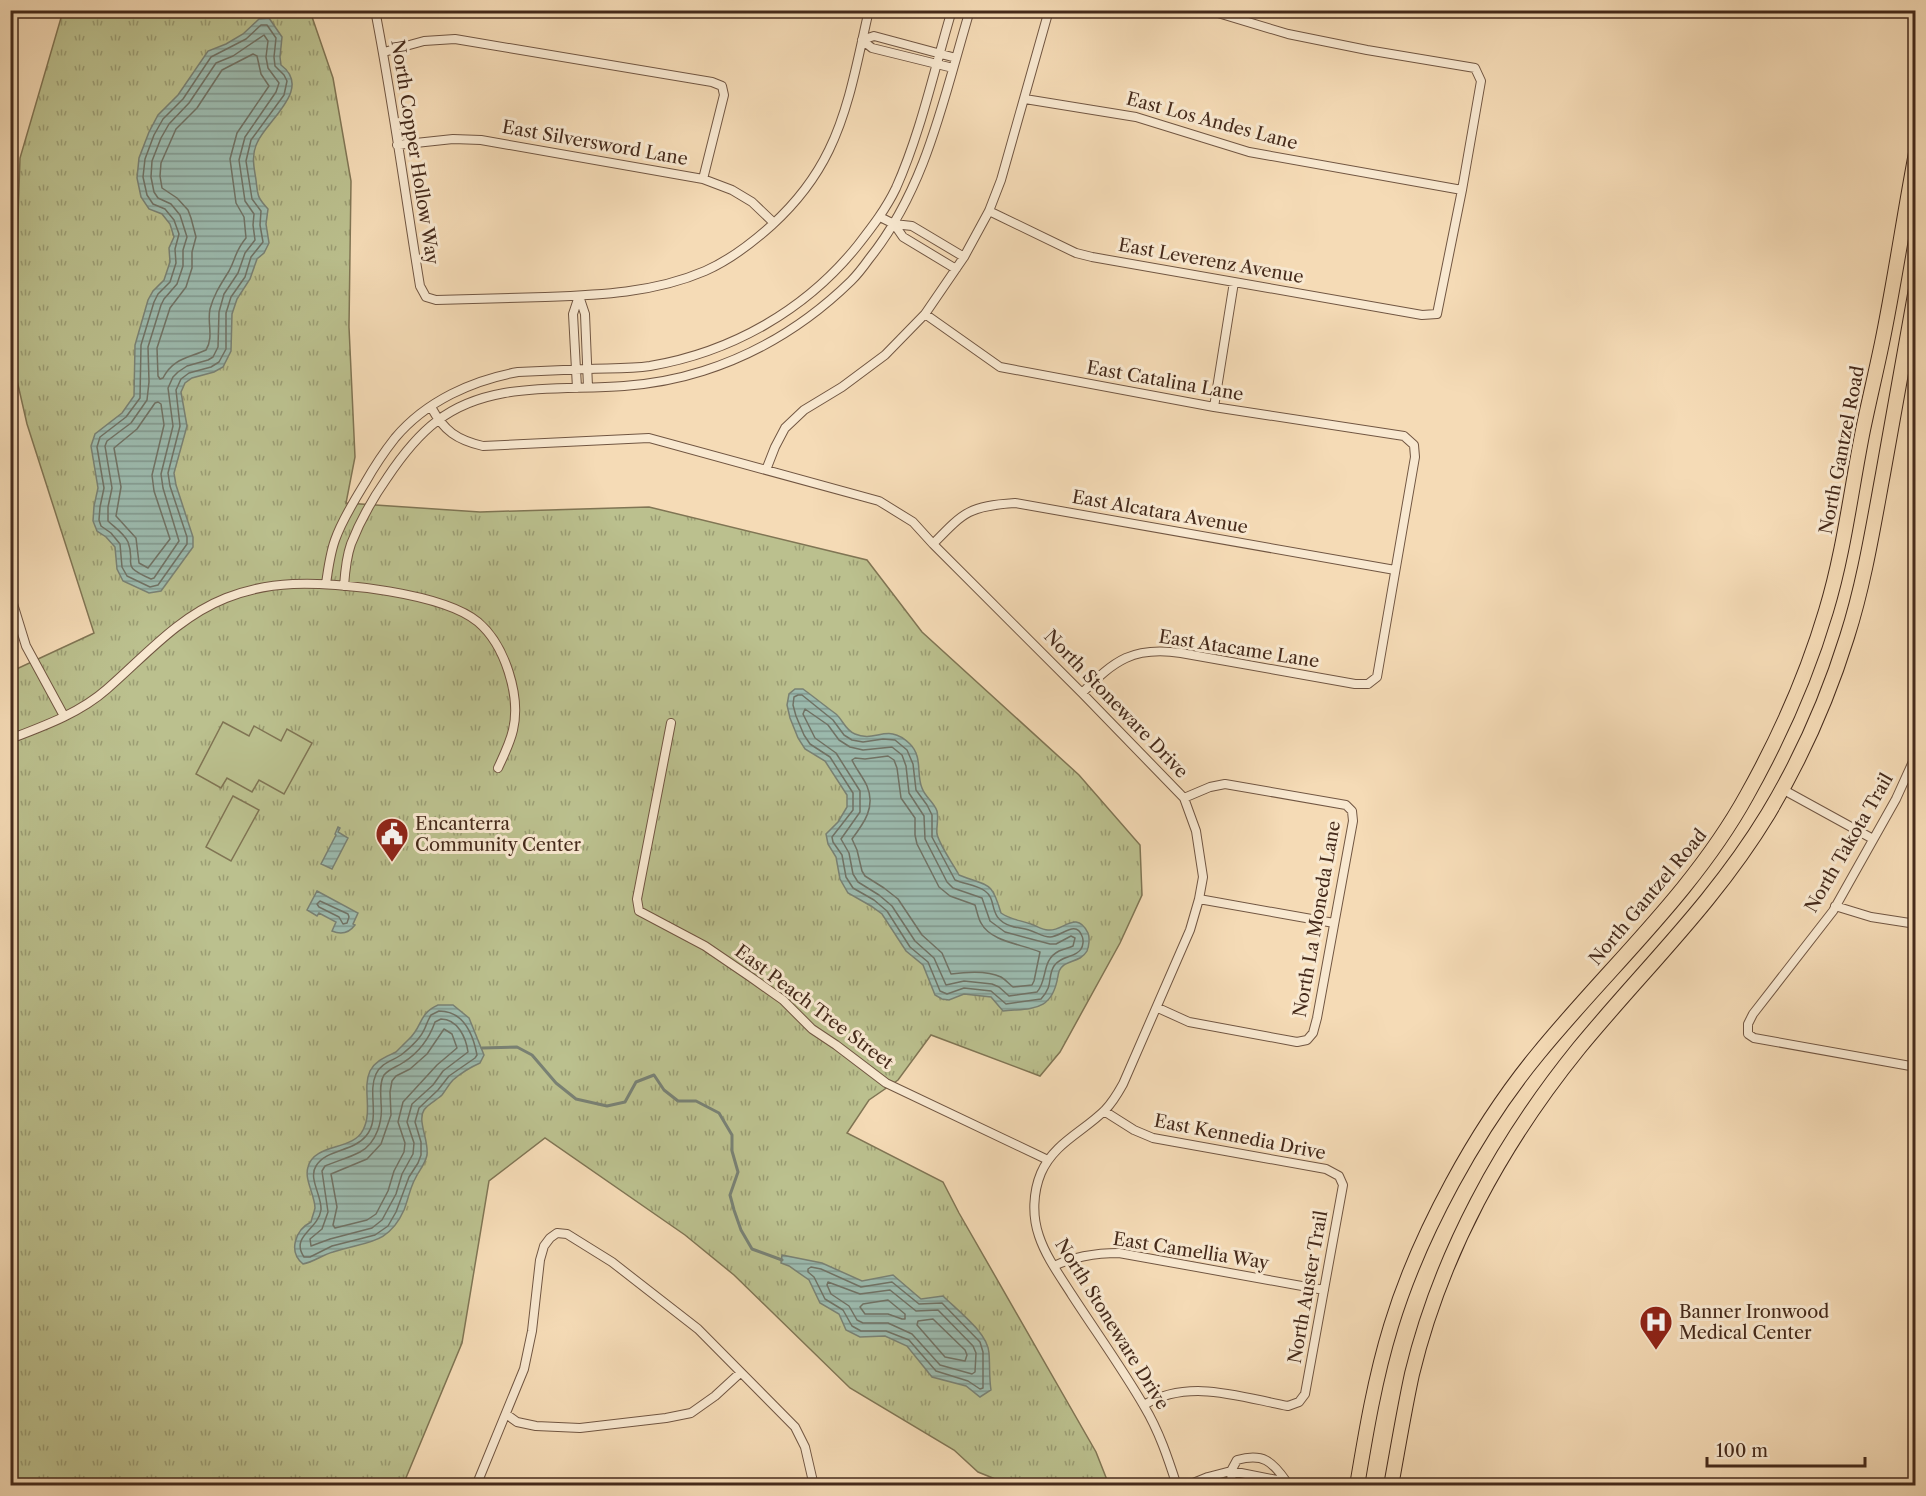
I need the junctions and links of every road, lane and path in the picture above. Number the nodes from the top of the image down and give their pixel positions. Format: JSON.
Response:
{"nodes":[{"id":1,"x":375,"y":10,"type":"edge"},
{"id":2,"x":869,"y":10,"type":"edge"},
{"id":3,"x":952,"y":10,"type":"edge"},
{"id":4,"x":970,"y":10,"type":"edge"},
{"id":5,"x":1049,"y":10,"type":"edge"},
{"id":6,"x":1208,"y":10,"type":"edge"},
{"id":7,"x":862,"y":40,"type":"junction"},
{"id":8,"x":384,"y":52,"type":"junction"},
{"id":9,"x":939,"y":53,"type":"junction"},
{"id":10,"x":956,"y":58,"type":"junction"},
{"id":11,"x":937,"y":64,"type":"junction"},
{"id":12,"x":953,"y":68,"type":"junction"},
{"id":13,"x":1025,"y":99,"type":"junction"},
{"id":14,"x":397,"y":145,"type":"junction"},
{"id":15,"x":1916,"y":153,"type":"edge"},
{"id":16,"x":703,"y":178,"type":"junction"},
{"id":17,"x":1462,"y":190,"type":"junction"},
{"id":18,"x":989,"y":211,"type":"junction"},
{"id":19,"x":880,"y":217,"type":"junction"},
{"id":20,"x":774,"y":223,"type":"junction"},
{"id":21,"x":894,"y":224,"type":"junction"},
{"id":22,"x":964,"y":257,"type":"junction"},
{"id":23,"x":956,"y":269,"type":"junction"},
{"id":24,"x":1234,"y":282,"type":"junction"},
{"id":25,"x":1916,"y":289,"type":"edge"},
{"id":26,"x":579,"y":296,"type":"junction"},
{"id":27,"x":926,"y":314,"type":"junction"},
{"id":28,"x":587,"y":369,"type":"junction"},
{"id":29,"x":575,"y":370,"type":"junction"},
{"id":30,"x":588,"y":387,"type":"junction"},
{"id":31,"x":577,"y":388,"type":"junction"},
{"id":32,"x":431,"y":407,"type":"junction"},
{"id":33,"x":1214,"y":407,"type":"junction"},
{"id":34,"x":438,"y":420,"type":"junction"},
{"id":35,"x":766,"y":470,"type":"junction"},
{"id":36,"x":933,"y":544,"type":"junction"},
{"id":37,"x":1395,"y":570,"type":"junction"},
{"id":38,"x":326,"y":584,"type":"junction"},
{"id":39,"x":344,"y":586,"type":"junction"},
{"id":40,"x":10,"y":594,"type":"edge"},
{"id":41,"x":1082,"y":693,"type":"junction"},
{"id":42,"x":64,"y":716,"type":"junction"},
{"id":43,"x":671,"y":723,"type":"dead end"},
{"id":44,"x":10,"y":739,"type":"edge"},
{"id":45,"x":1916,"y":755,"type":"edge"},
{"id":46,"x":498,"y":768,"type":"dead end"},
{"id":47,"x":1904,"y":781,"type":"junction"},
{"id":48,"x":1916,"y":783,"type":"edge"},
{"id":49,"x":1782,"y":789,"type":"junction"},
{"id":50,"x":1184,"y":798,"type":"junction"},
{"id":51,"x":1873,"y":839,"type":"junction"},
{"id":52,"x":1199,"y":900,"type":"junction"},
{"id":53,"x":1835,"y":906,"type":"junction"},
{"id":54,"x":1334,"y":923,"type":"junction"},
{"id":55,"x":1916,"y":924,"type":"edge"},
{"id":56,"x":1158,"y":1008,"type":"junction"},
{"id":57,"x":1916,"y":1067,"type":"edge"},
{"id":58,"x":1104,"y":1111,"type":"junction"},
{"id":59,"x":1048,"y":1160,"type":"junction"},
{"id":60,"x":1339,"y":1176,"type":"joint"},
{"id":61,"x":1054,"y":1266,"type":"junction"},
{"id":62,"x":1324,"y":1290,"type":"junction"},
{"id":63,"x":740,"y":1373,"type":"junction"},
{"id":64,"x":1144,"y":1405,"type":"junction"},
{"id":65,"x":506,"y":1414,"type":"junction"},
{"id":66,"x":1231,"y":1471,"type":"junction"},
{"id":67,"x":1286,"y":1482,"type":"junction"},
{"id":68,"x":476,"y":1485,"type":"edge"},
{"id":69,"x":814,"y":1485,"type":"edge"},
{"id":70,"x":1177,"y":1485,"type":"edge"},
{"id":71,"x":1186,"y":1485,"type":"edge"},
{"id":72,"x":1232,"y":1485,"type":"edge"},
{"id":73,"x":1307,"y":1485,"type":"edge"},
{"id":74,"x":1357,"y":1485,"type":"edge"},
{"id":75,"x":1391,"y":1485,"type":"edge"}],
"edges":[{"from":1,"to":8,"type":"street","name":"North Copper Hollow Way"},
{"from":2,"to":7,"type":"street"},
{"from":3,"to":9,"type":"street"},
{"from":4,"to":10,"type":"street"},
{"from":5,"to":13,"type":"street"},
{"from":6,"to":17,"type":"street"},
{"from":7,"to":9,"type":"street"},
{"from":7,"to":11,"type":"street"},
{"from":7,"to":20,"type":"street"},
{"from":8,"to":14,"type":"street","name":"North Copper Hollow Way"},
{"from":8,"to":16,"type":"street"},
{"from":9,"to":10,"type":"street"},
{"from":9,"to":11,"type":"street"},
{"from":10,"to":12,"type":"street"},
{"from":11,"to":12,"type":"street"},
{"from":11,"to":19,"type":"street"},
{"from":12,"to":21,"type":"street"},
{"from":13,"to":17,"type":"street","name":"East Los Andes Lane"},
{"from":13,"to":18,"type":"street"},
{"from":14,"to":16,"type":"street","name":"East Silversword Lane"},
{"from":14,"to":26,"type":"street","name":"North Copper Hollow Way"},
{"from":15,"to":74,"type":"main road","name":"North Gantzel Road"},
{"from":16,"to":20,"type":"street","name":"East Silversword Lane"},
{"from":17,"to":24,"type":"street","name":"East Leverenz Avenue"},
{"from":18,"to":22,"type":"street"},
{"from":18,"to":24,"type":"street","name":"East Leverenz Avenue"},
{"from":19,"to":21,"type":"street"},
{"from":19,"to":28,"type":"street"},
{"from":20,"to":26,"type":"street"},
{"from":21,"to":22,"type":"street"},
{"from":21,"to":23,"type":"street"},
{"from":21,"to":30,"type":"street"},
{"from":22,"to":23,"type":"street"},
{"from":23,"to":27,"type":"street"},
{"from":24,"to":33,"type":"street"},
{"from":25,"to":49,"type":"main road"},
{"from":26,"to":28,"type":"street"},
{"from":26,"to":29,"type":"street"},
{"from":27,"to":33,"type":"street","name":"East Catalina Lane"},
{"from":27,"to":35,"type":"street"},
{"from":28,"to":29,"type":"street"},
{"from":28,"to":30,"type":"street"},
{"from":29,"to":31,"type":"street"},
{"from":29,"to":32,"type":"street"},
{"from":30,"to":31,"type":"street"},
{"from":31,"to":34,"type":"street"},
{"from":32,"to":34,"type":"street","name":"North Stoneware Drive"},
{"from":32,"to":38,"type":"street"},
{"from":33,"to":37,"type":"street","name":"East Catalina Lane"},
{"from":34,"to":35,"type":"street","name":"North Stoneware Drive"},
{"from":34,"to":39,"type":"street"},
{"from":35,"to":36,"type":"street","name":"North Stoneware Drive"},
{"from":36,"to":37,"type":"street","name":"East Alcatara Avenue"},
{"from":36,"to":41,"type":"street","name":"North Stoneware Drive"},
{"from":37,"to":41,"type":"street","name":"East Atacame Lane"},
{"from":38,"to":39,"type":"street"},
{"from":38,"to":42,"type":"street"},
{"from":39,"to":46,"type":"street"},
{"from":40,"to":42,"type":"street"},
{"from":41,"to":50,"type":"street","name":"North Stoneware Drive"},
{"from":42,"to":44,"type":"street"},
{"from":43,"to":59,"type":"street","name":"East Peach Tree Street"},
{"from":45,"to":47,"type":"street","name":"North Takota Trail"},
{"from":47,"to":48,"type":"street"},
{"from":47,"to":51,"type":"street","name":"North Takota Trail"},
{"from":49,"to":51,"type":"street"},
{"from":49,"to":75,"type":"main road"},
{"from":50,"to":52,"type":"street","name":"North Stoneware Drive"},
{"from":50,"to":54,"type":"street","name":"North La Moneda Lane"},
{"from":51,"to":53,"type":"street","name":"North Takota Trail"},
{"from":52,"to":54,"type":"street"},
{"from":52,"to":56,"type":"street","name":"North Stoneware Drive"},
{"from":53,"to":55,"type":"street"},
{"from":53,"to":57,"type":"street","name":"North Takota Trail"},
{"from":54,"to":56,"type":"street","name":"North La Moneda Lane"},
{"from":56,"to":58,"type":"street","name":"North Stoneware Drive"},
{"from":58,"to":59,"type":"street","name":"North Stoneware Drive"},
{"from":58,"to":60,"type":"street","name":"East Kennedia Drive"},
{"from":59,"to":61,"type":"street","name":"North Stoneware Drive"},
{"from":60,"to":62,"type":"street","name":"North Auster Trail"},
{"from":61,"to":62,"type":"street","name":"East Camellia Way"},
{"from":61,"to":64,"type":"street","name":"North Stoneware Drive"},
{"from":62,"to":64,"type":"street","name":"North Auster Trail"},
{"from":63,"to":65,"type":"street"},
{"from":63,"to":65,"type":"street"},
{"from":63,"to":69,"type":"street"},
{"from":64,"to":70,"type":"street","name":"North Stoneware Drive"},
{"from":65,"to":68,"type":"street"},
{"from":66,"to":67,"type":"street"},
{"from":66,"to":67,"type":"street"},
{"from":66,"to":71,"type":"street"},
{"from":66,"to":72,"type":"street"},
{"from":67,"to":73,"type":"street"}]}
